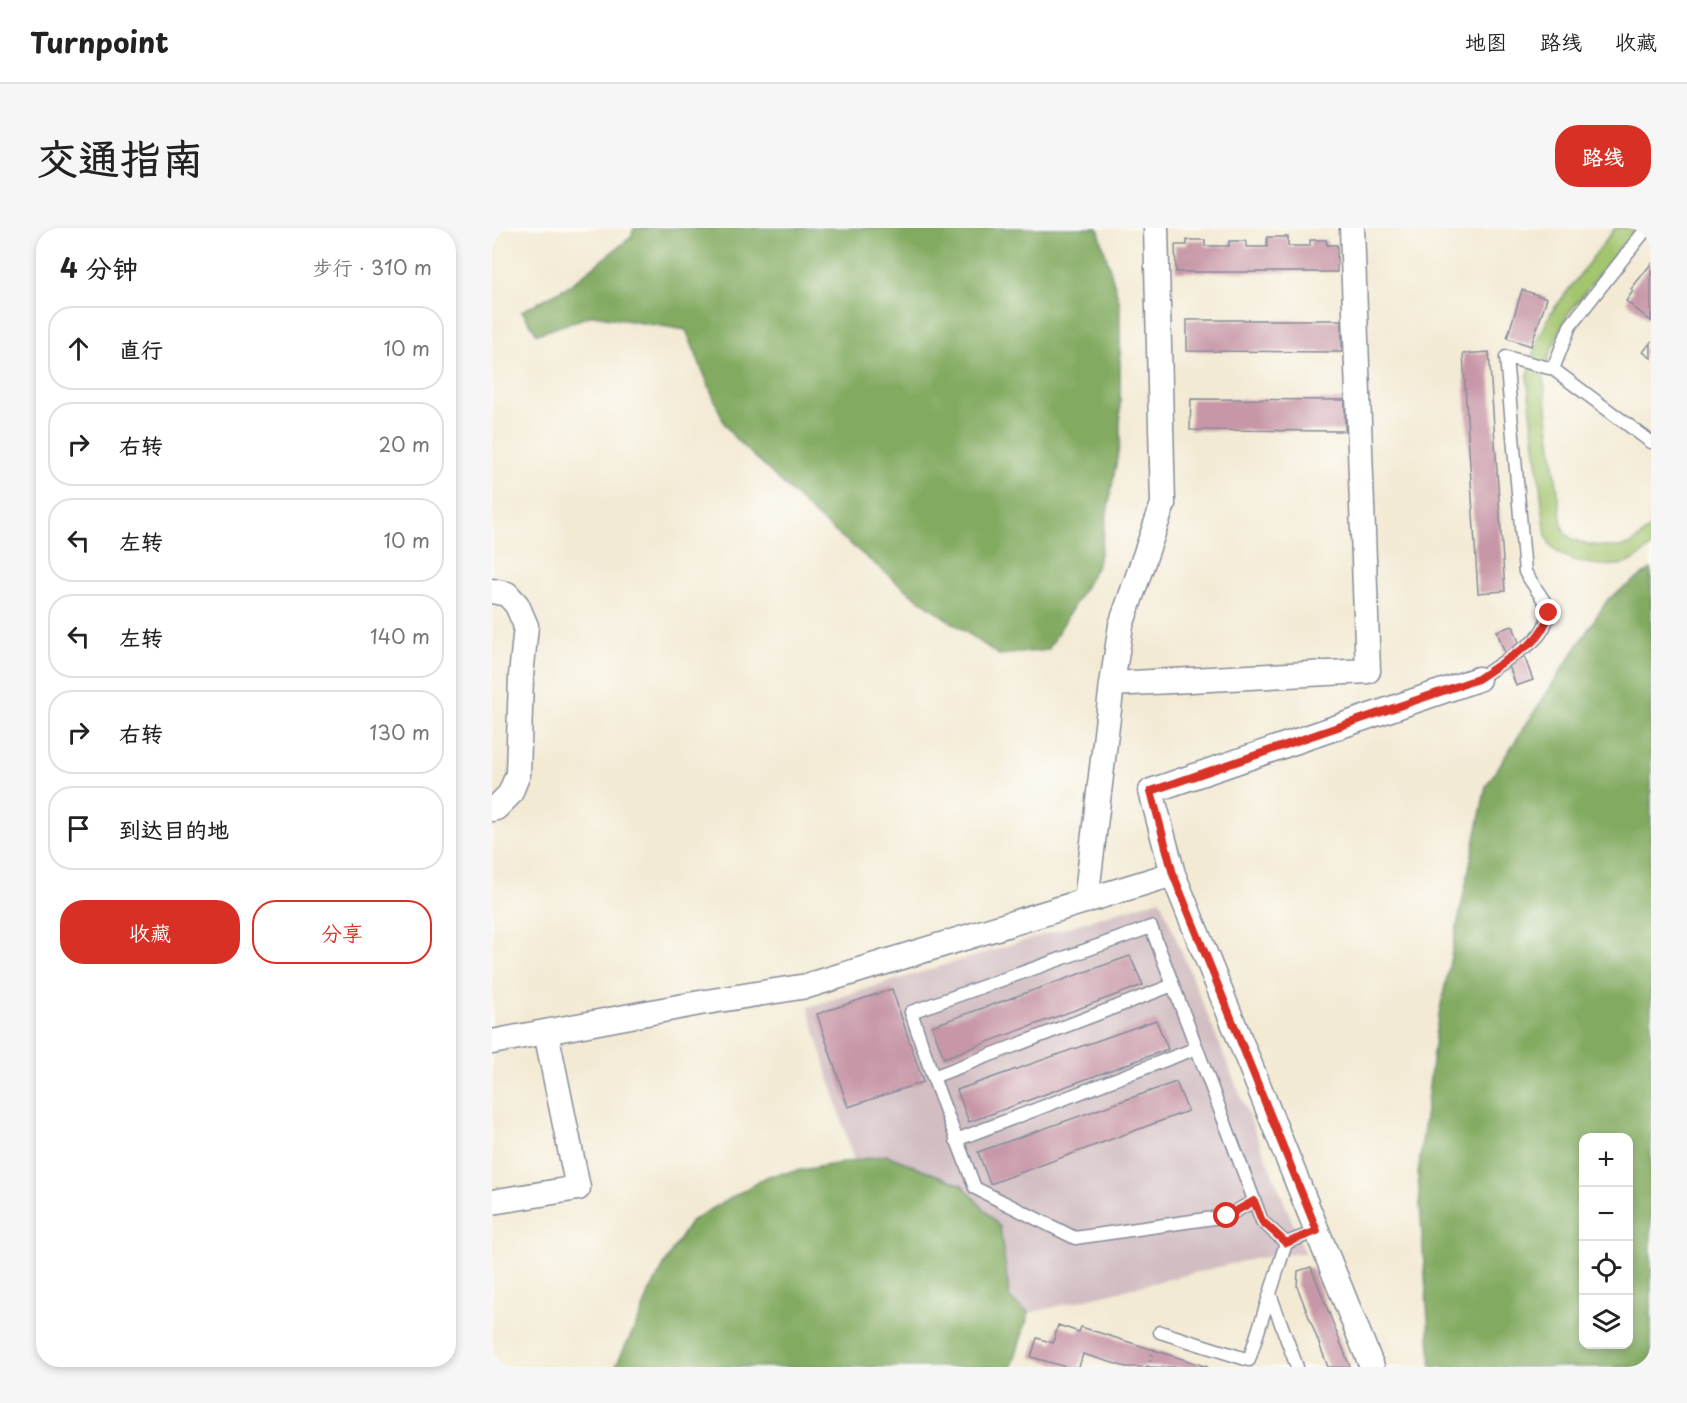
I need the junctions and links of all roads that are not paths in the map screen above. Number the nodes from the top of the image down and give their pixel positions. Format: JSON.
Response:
{"nodes":[{"id":1,"x":1156,"y":228,"type":"edge"},
{"id":2,"x":1352,"y":228,"type":"edge"},
{"id":3,"x":1647,"y":228,"type":"edge"},
{"id":4,"x":1553,"y":369,"type":"junction"},
{"id":5,"x":1651,"y":441,"type":"edge"},
{"id":6,"x":492,"y":591,"type":"edge"},
{"id":7,"x":1478,"y":679,"type":"joint"},
{"id":8,"x":1112,"y":684,"type":"junction"},
{"id":9,"x":492,"y":809,"type":"edge"},
{"id":10,"x":1173,"y":874,"type":"junction"},
{"id":11,"x":1086,"y":901,"type":"junction"},
{"id":12,"x":1173,"y":985,"type":"junction"},
{"id":13,"x":546,"y":1032,"type":"junction"},
{"id":14,"x":492,"y":1042,"type":"edge"},
{"id":15,"x":1197,"y":1048,"type":"junction"},
{"id":16,"x":933,"y":1077,"type":"junction"},
{"id":17,"x":956,"y":1140,"type":"junction"},
{"id":18,"x":1254,"y":1201,"type":"junction"},
{"id":19,"x":492,"y":1202,"type":"edge"},
{"id":20,"x":1317,"y":1231,"type":"junction"},
{"id":21,"x":1286,"y":1243,"type":"junction"},
{"id":22,"x":1270,"y":1294,"type":"junction"},
{"id":23,"x":1160,"y":1332,"type":"dead end"},
{"id":24,"x":1297,"y":1367,"type":"edge"},
{"id":25,"x":1372,"y":1367,"type":"edge"}],
"edges":[{"from":1,"to":8,"type":"street"},
{"from":2,"to":8,"type":"street"},
{"from":3,"to":4,"type":"lane"},
{"from":4,"to":5,"type":"lane"},
{"from":4,"to":7,"type":"lane"},
{"from":6,"to":9,"type":"street"},
{"from":7,"to":10,"type":"street"},
{"from":8,"to":11,"type":"street"},
{"from":10,"to":11,"type":"street"},
{"from":10,"to":20,"type":"street"},
{"from":11,"to":13,"type":"street"},
{"from":12,"to":15,"type":"lane"},
{"from":12,"to":16,"type":"lane"},
{"from":12,"to":16,"type":"lane"},
{"from":13,"to":14,"type":"street"},
{"from":13,"to":19,"type":"street"},
{"from":15,"to":17,"type":"lane"},
{"from":15,"to":18,"type":"lane"},
{"from":16,"to":17,"type":"lane"},
{"from":17,"to":18,"type":"lane"},
{"from":18,"to":21,"type":"lane"},
{"from":20,"to":21,"type":"lane"},
{"from":20,"to":25,"type":"street"},
{"from":21,"to":22,"type":"lane"},
{"from":22,"to":23,"type":"lane"},
{"from":22,"to":24,"type":"lane"}]}
